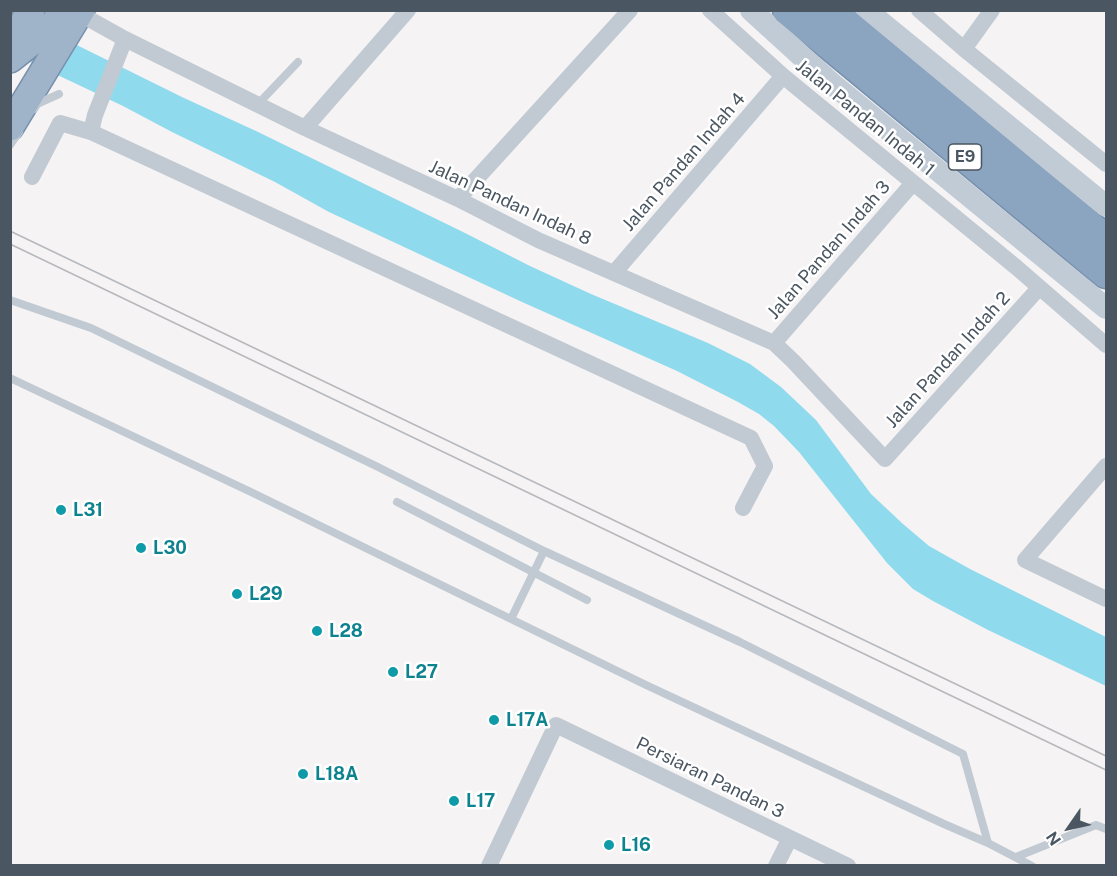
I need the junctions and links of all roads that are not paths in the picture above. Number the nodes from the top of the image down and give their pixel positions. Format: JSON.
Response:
{"nodes":[{"id":1,"x":31,"y":10,"type":"edge"},
{"id":2,"x":408,"y":10,"type":"edge"},
{"id":3,"x":630,"y":10,"type":"edge"},
{"id":4,"x":710,"y":10,"type":"edge"},
{"id":5,"x":751,"y":10,"type":"edge"},
{"id":6,"x":788,"y":10,"type":"edge"},
{"id":7,"x":919,"y":10,"type":"edge"},
{"id":8,"x":992,"y":10,"type":"edge"},
{"id":9,"x":76,"y":17,"type":"edge"},
{"id":10,"x":840,"y":21,"type":"edge"},
{"id":11,"x":10,"y":46,"type":"edge"},
{"id":12,"x":123,"y":47,"type":"junction"},
{"id":13,"x":964,"y":49,"type":"junction"},
{"id":14,"x":10,"y":59,"type":"edge"},
{"id":15,"x":298,"y":62,"type":"dead end"},
{"id":16,"x":783,"y":76,"type":"junction"},
{"id":17,"x":59,"y":94,"type":"dead end"},
{"id":18,"x":258,"y":104,"type":"junction"},
{"id":19,"x":93,"y":123,"type":"junction"},
{"id":20,"x":10,"y":127,"type":"edge"},
{"id":21,"x":305,"y":128,"type":"junction"},
{"id":22,"x":10,"y":145,"type":"edge"},
{"id":23,"x":1104,"y":155,"type":"edge"},
{"id":24,"x":32,"y":177,"type":"dead end"},
{"id":25,"x":913,"y":183,"type":"junction"},
{"id":26,"x":458,"y":199,"type":"junction"},
{"id":27,"x":1107,"y":206,"type":"edge"},
{"id":28,"x":1107,"y":240,"type":"edge"},
{"id":29,"x":1032,"y":247,"type":"junction"},
{"id":30,"x":1016,"y":267,"type":"junction"},
{"id":31,"x":614,"y":273,"type":"junction"},
{"id":32,"x":1107,"y":273,"type":"edge"},
{"id":33,"x":1039,"y":288,"type":"junction"},
{"id":34,"x":10,"y":300,"type":"edge"},
{"id":35,"x":1107,"y":308,"type":"edge"},
{"id":36,"x":774,"y":343,"type":"junction"},
{"id":37,"x":1107,"y":345,"type":"edge"},
{"id":38,"x":10,"y":378,"type":"edge"},
{"id":39,"x":885,"y":459,"type":"joint"},
{"id":40,"x":1107,"y":466,"type":"edge"},
{"id":41,"x":397,"y":502,"type":"dead end"},
{"id":42,"x":743,"y":508,"type":"dead end"},
{"id":43,"x":544,"y":551,"type":"junction"},
{"id":44,"x":533,"y":573,"type":"junction"},
{"id":45,"x":587,"y":600,"type":"dead end"},
{"id":46,"x":1107,"y":600,"type":"edge"},
{"id":47,"x":511,"y":619,"type":"junction"},
{"id":48,"x":1107,"y":829,"type":"edge"},
{"id":49,"x":790,"y":838,"type":"junction"},
{"id":50,"x":988,"y":843,"type":"junction"},
{"id":51,"x":1016,"y":857,"type":"junction"},
{"id":52,"x":495,"y":864,"type":"edge"},
{"id":53,"x":776,"y":866,"type":"edge"},
{"id":54,"x":848,"y":866,"type":"edge"},
{"id":55,"x":1032,"y":866,"type":"edge"}],
"edges":[{"from":1,"to":11,"type":"highway"},
{"from":2,"to":21,"type":"street"},
{"from":3,"to":26,"type":"street"},
{"from":4,"to":16,"type":"street","name":"Jalan Pandan Indah 1"},
{"from":5,"to":29,"type":"main road"},
{"from":6,"to":10,"type":"highway","number":"E9"},
{"from":7,"to":13,"type":"street"},
{"from":8,"to":13,"type":"street"},
{"from":9,"to":12,"type":"street","name":"Jalan Pandan Indah 8"},
{"from":9,"to":14,"type":"highway"},
{"from":9,"to":20,"type":"highway"},
{"from":10,"to":27,"type":"main road"},
{"from":10,"to":28,"type":"highway","number":"E9"},
{"from":10,"to":32,"type":"highway","number":"E9"},
{"from":12,"to":18,"type":"street","name":"Jalan Pandan Indah 8"},
{"from":12,"to":19,"type":"street"},
{"from":13,"to":23,"type":"street"},
{"from":15,"to":18,"type":"lane"},
{"from":16,"to":25,"type":"street","name":"Jalan Pandan Indah 1"},
{"from":16,"to":31,"type":"street","name":"Jalan Pandan Indah 4"},
{"from":17,"to":22,"type":"lane"},
{"from":18,"to":21,"type":"street","name":"Jalan Pandan Indah 8"},
{"from":19,"to":24,"type":"street"},
{"from":19,"to":42,"type":"street"},
{"from":21,"to":26,"type":"street","name":"Jalan Pandan Indah 8"},
{"from":25,"to":30,"type":"street","name":"Jalan Pandan Indah 1"},
{"from":25,"to":36,"type":"street","name":"Jalan Pandan Indah 3"},
{"from":26,"to":31,"type":"street","name":"Jalan Pandan Indah 8"},
{"from":29,"to":30,"type":"street"},
{"from":29,"to":35,"type":"main road"},
{"from":30,"to":33,"type":"street","name":"Jalan Pandan Indah 1"},
{"from":31,"to":36,"type":"street","name":"Jalan Pandan Indah 8"},
{"from":33,"to":37,"type":"street","name":"Jalan Pandan Indah 1"},
{"from":33,"to":39,"type":"street","name":"Jalan Pandan Indah 2"},
{"from":34,"to":43,"type":"lane"},
{"from":36,"to":39,"type":"street","name":"Jalan Pandan Indah 8"},
{"from":38,"to":47,"type":"lane"},
{"from":40,"to":46,"type":"street"},
{"from":41,"to":44,"type":"lane"},
{"from":43,"to":44,"type":"lane"},
{"from":43,"to":50,"type":"lane"},
{"from":44,"to":45,"type":"lane"},
{"from":44,"to":47,"type":"lane"},
{"from":47,"to":50,"type":"lane"},
{"from":48,"to":51,"type":"lane"},
{"from":49,"to":52,"type":"street","name":"Persiaran Pandan 3"},
{"from":49,"to":53,"type":"street"},
{"from":49,"to":54,"type":"street","name":"Persiaran Pandan 3"},
{"from":50,"to":51,"type":"lane"},
{"from":51,"to":55,"type":"lane"}]}
